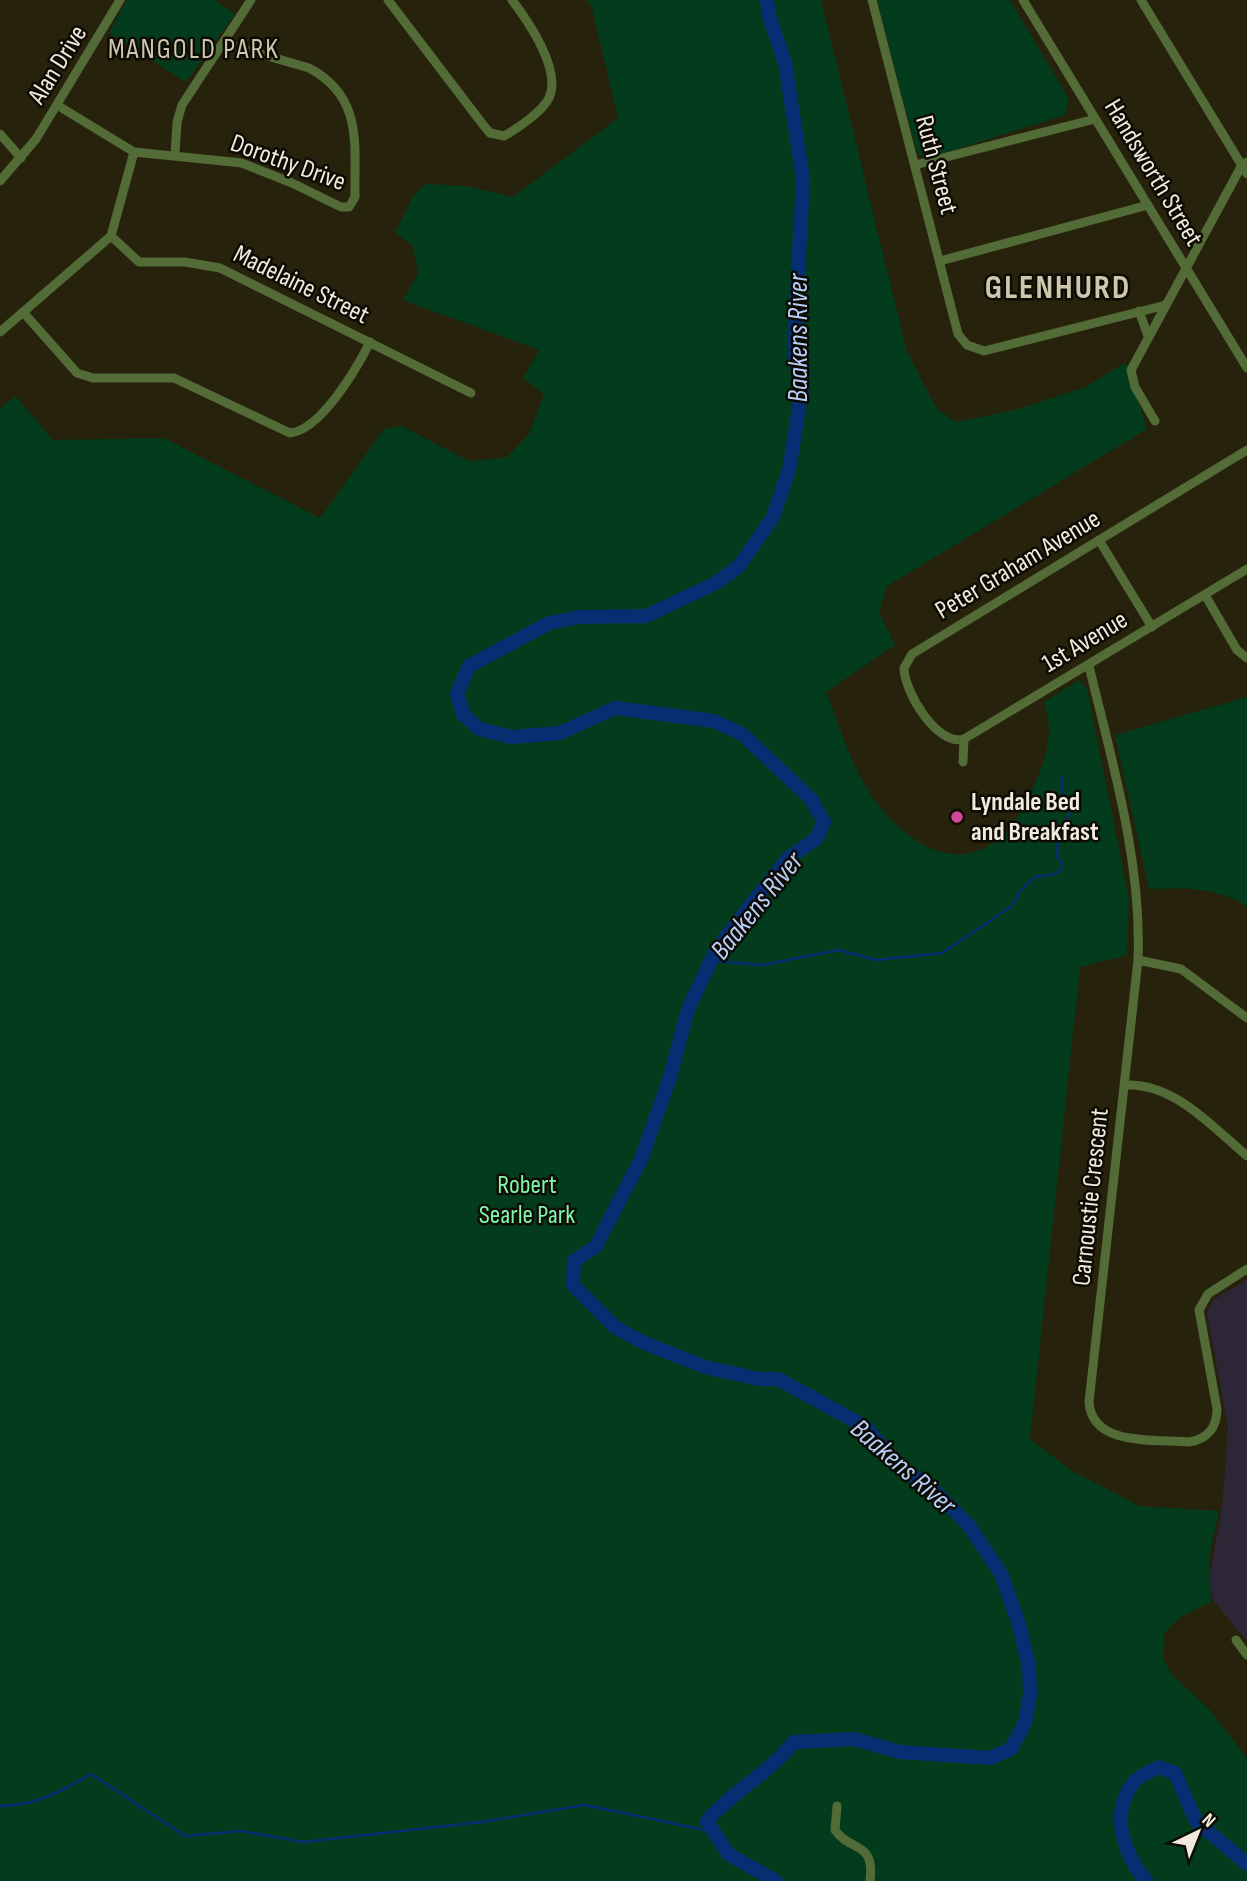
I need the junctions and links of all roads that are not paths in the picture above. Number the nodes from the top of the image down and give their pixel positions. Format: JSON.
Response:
{"nodes":[{"id":1,"x":120,"y":0,"type":"edge"},
{"id":2,"x":251,"y":0,"type":"edge"},
{"id":3,"x":388,"y":0,"type":"edge"},
{"id":4,"x":512,"y":0,"type":"edge"},
{"id":5,"x":872,"y":0,"type":"edge"},
{"id":6,"x":1023,"y":0,"type":"edge"},
{"id":7,"x":1141,"y":0,"type":"edge"},
{"id":8,"x":222,"y":43,"type":"junction"},
{"id":9,"x":57,"y":105,"type":"junction"},
{"id":10,"x":1095,"y":119,"type":"junction"},
{"id":11,"x":0,"y":134,"type":"edge"},
{"id":12,"x":134,"y":152,"type":"junction"},
{"id":13,"x":175,"y":154,"type":"junction"},
{"id":14,"x":21,"y":158,"type":"junction"},
{"id":15,"x":915,"y":165,"type":"junction"},
{"id":16,"x":1245,"y":167,"type":"edge"},
{"id":17,"x":0,"y":181,"type":"edge"},
{"id":18,"x":1148,"y":205,"type":"junction"},
{"id":19,"x":111,"y":236,"type":"junction"},
{"id":20,"x":940,"y":261,"type":"junction"},
{"id":21,"x":1186,"y":267,"type":"junction"},
{"id":22,"x":1166,"y":305,"type":"junction"},
{"id":23,"x":1139,"y":311,"type":"junction"},
{"id":24,"x":23,"y":313,"type":"junction"},
{"id":25,"x":0,"y":332,"type":"edge"},
{"id":26,"x":1148,"y":336,"type":"junction"},
{"id":27,"x":370,"y":342,"type":"junction"},
{"id":28,"x":1247,"y":368,"type":"edge"},
{"id":29,"x":471,"y":393,"type":"dead end"},
{"id":30,"x":1155,"y":421,"type":"dead end"},
{"id":31,"x":1247,"y":450,"type":"edge"},
{"id":32,"x":1099,"y":540,"type":"junction"},
{"id":33,"x":1247,"y":569,"type":"edge"},
{"id":34,"x":1205,"y":594,"type":"junction"},
{"id":35,"x":1152,"y":627,"type":"junction"},
{"id":36,"x":1247,"y":658,"type":"edge"},
{"id":37,"x":1089,"y":666,"type":"junction"},
{"id":38,"x":964,"y":739,"type":"junction"},
{"id":39,"x":963,"y":762,"type":"dead end"},
{"id":40,"x":1139,"y":960,"type":"junction"},
{"id":41,"x":1247,"y":1018,"type":"edge"},
{"id":42,"x":1125,"y":1085,"type":"junction"},
{"id":43,"x":1247,"y":1156,"type":"edge"},
{"id":44,"x":1247,"y":1269,"type":"edge"},
{"id":45,"x":1236,"y":1640,"type":"dead end"},
{"id":46,"x":1247,"y":1655,"type":"edge"},
{"id":47,"x":836,"y":1806,"type":"dead end"},
{"id":48,"x":870,"y":1881,"type":"edge"}],
"edges":[{"from":1,"to":9,"type":"street","name":"Alan Drive"},
{"from":2,"to":8,"type":"street"},
{"from":3,"to":4,"type":"street"},
{"from":5,"to":15,"type":"street","name":"Ruth Street"},
{"from":6,"to":10,"type":"street","name":"Handsworth Street"},
{"from":7,"to":16,"type":"street"},
{"from":8,"to":13,"type":"street"},
{"from":8,"to":13,"type":"street","name":"Dorothy Drive"},
{"from":9,"to":12,"type":"street","name":"Dorothy Drive"},
{"from":9,"to":14,"type":"street","name":"Alan Drive"},
{"from":10,"to":15,"type":"street"},
{"from":10,"to":18,"type":"street","name":"Handsworth Street"},
{"from":11,"to":14,"type":"street"},
{"from":12,"to":13,"type":"street","name":"Dorothy Drive"},
{"from":12,"to":19,"type":"street"},
{"from":14,"to":17,"type":"street","name":"Alan Drive"},
{"from":15,"to":20,"type":"street","name":"Ruth Street"},
{"from":16,"to":21,"type":"street"},
{"from":18,"to":20,"type":"street"},
{"from":18,"to":21,"type":"street","name":"Handsworth Street"},
{"from":19,"to":24,"type":"street"},
{"from":19,"to":27,"type":"street","name":"Madelaine Street"},
{"from":20,"to":23,"type":"street","name":"Ruth Street"},
{"from":21,"to":22,"type":"street"},
{"from":21,"to":28,"type":"street","name":"Handsworth Street"},
{"from":22,"to":23,"type":"street"},
{"from":22,"to":26,"type":"street"},
{"from":23,"to":26,"type":"street"},
{"from":24,"to":25,"type":"street"},
{"from":24,"to":27,"type":"street"},
{"from":26,"to":30,"type":"street"},
{"from":27,"to":29,"type":"street","name":"Madelaine Street"},
{"from":31,"to":32,"type":"street","name":"Peter Graham Avenue"},
{"from":32,"to":35,"type":"street"},
{"from":32,"to":38,"type":"street","name":"Peter Graham Avenue"},
{"from":33,"to":34,"type":"street","name":"1st Avenue"},
{"from":34,"to":35,"type":"street","name":"1st Avenue"},
{"from":34,"to":36,"type":"street"},
{"from":35,"to":37,"type":"street","name":"1st Avenue"},
{"from":37,"to":38,"type":"street","name":"1st Avenue"},
{"from":37,"to":40,"type":"street","name":"Carnoustie Crescent"},
{"from":38,"to":39,"type":"street"},
{"from":40,"to":41,"type":"street"},
{"from":40,"to":42,"type":"street","name":"Carnoustie Crescent"},
{"from":42,"to":43,"type":"street"},
{"from":42,"to":44,"type":"street","name":"Carnoustie Crescent"},
{"from":45,"to":46,"type":"street"},
{"from":47,"to":48,"type":"street"}]}
